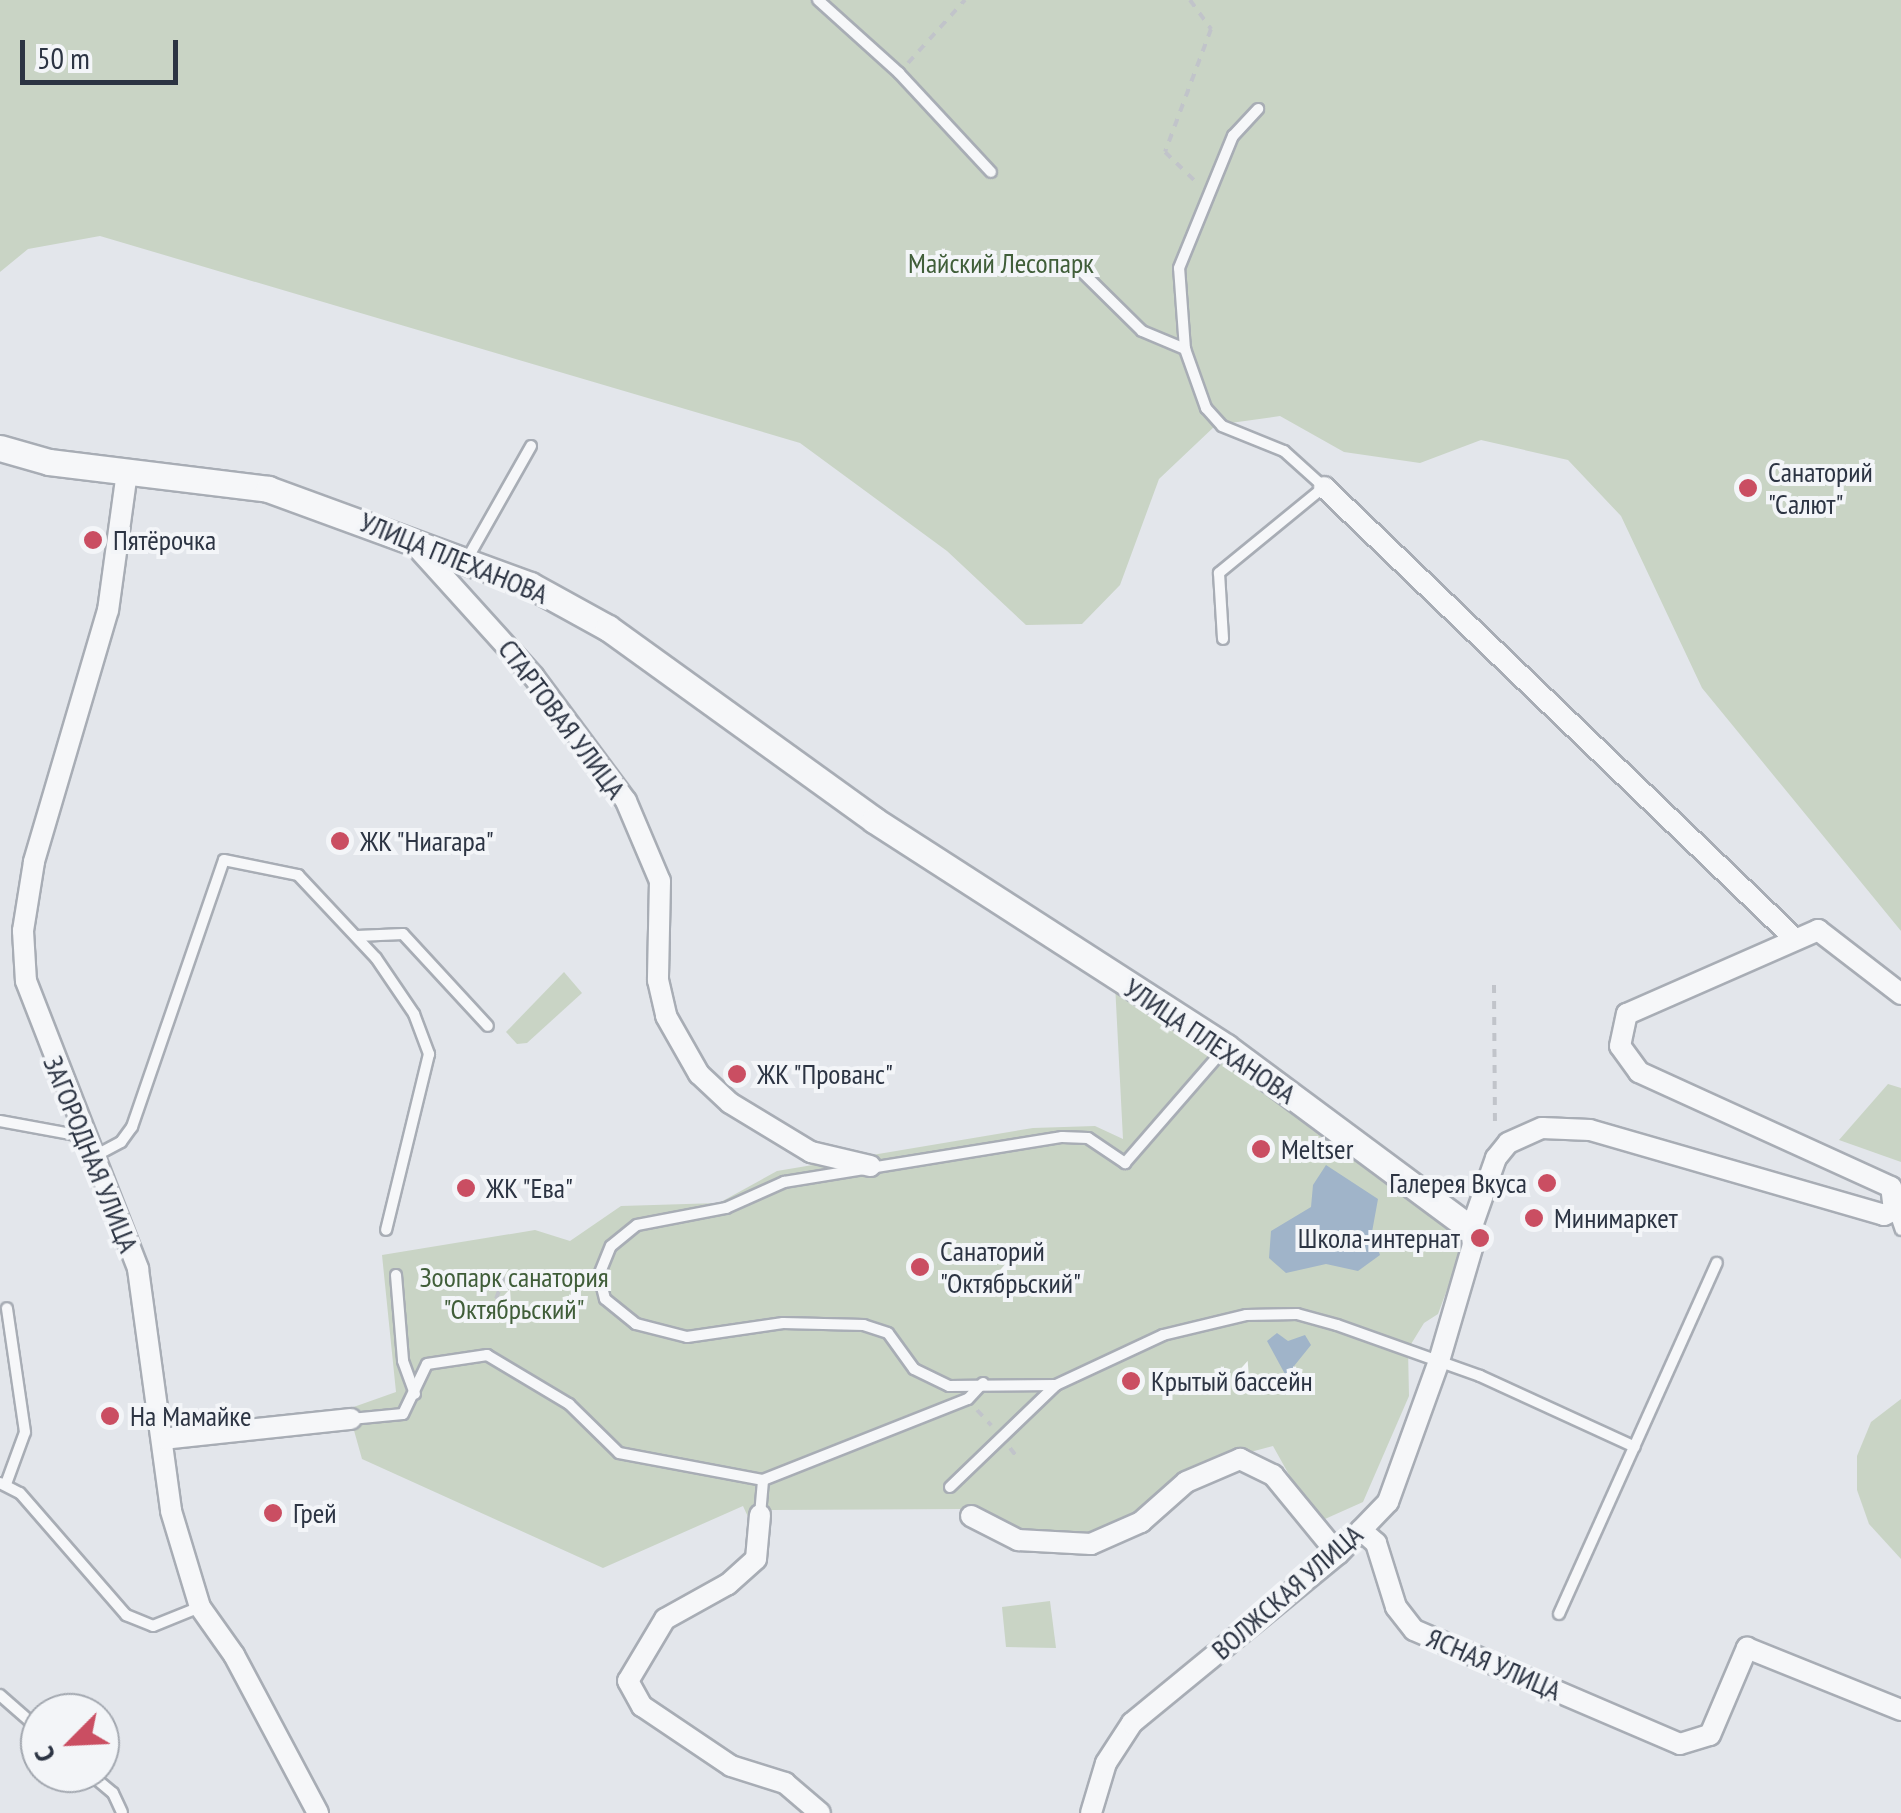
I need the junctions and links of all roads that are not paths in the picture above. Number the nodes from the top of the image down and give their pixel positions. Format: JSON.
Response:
{"nodes":[{"id":1,"x":818,"y":0,"type":"edge"},
{"id":2,"x":1258,"y":109,"type":"dead end"},
{"id":3,"x":991,"y":172,"type":"dead end"},
{"id":4,"x":1072,"y":262,"type":"dead end"},
{"id":5,"x":1185,"y":349,"type":"junction"},
{"id":6,"x":531,"y":446,"type":"dead end"},
{"id":7,"x":0,"y":448,"type":"edge"},
{"id":8,"x":128,"y":472,"type":"junction"},
{"id":9,"x":1324,"y":487,"type":"junction"},
{"id":10,"x":412,"y":543,"type":"junction"},
{"id":11,"x":465,"y":562,"type":"junction"},
{"id":12,"x":1223,"y":639,"type":"dead end"},
{"id":13,"x":357,"y":936,"type":"junction"},
{"id":14,"x":1794,"y":938,"type":"junction"},
{"id":15,"x":1901,"y":994,"type":"edge"},
{"id":16,"x":488,"y":1026,"type":"dead end"},
{"id":17,"x":1226,"y":1047,"type":"junction"},
{"id":18,"x":0,"y":1122,"type":"edge"},
{"id":19,"x":82,"y":1136,"type":"junction"},
{"id":20,"x":90,"y":1158,"type":"junction"},
{"id":21,"x":870,"y":1166,"type":"junction"},
{"id":22,"x":1898,"y":1220,"type":"edge"},
{"id":23,"x":1471,"y":1229,"type":"junction"},
{"id":24,"x":386,"y":1230,"type":"dead end"},
{"id":25,"x":1717,"y":1263,"type":"dead end"},
{"id":26,"x":396,"y":1275,"type":"dead end"},
{"id":27,"x":7,"y":1308,"type":"dead end"},
{"id":28,"x":1440,"y":1361,"type":"junction"},
{"id":29,"x":984,"y":1382,"type":"junction"},
{"id":30,"x":1056,"y":1384,"type":"junction"},
{"id":31,"x":415,"y":1394,"type":"junction"},
{"id":32,"x":350,"y":1420,"type":"joint"},
{"id":33,"x":163,"y":1439,"type":"junction"},
{"id":34,"x":1634,"y":1447,"type":"junction"},
{"id":35,"x":764,"y":1480,"type":"junction"},
{"id":36,"x":3,"y":1483,"type":"edge"},
{"id":37,"x":950,"y":1488,"type":"dead end"},
{"id":38,"x":760,"y":1515,"type":"joint"},
{"id":39,"x":972,"y":1516,"type":"dead end"},
{"id":40,"x":1361,"y":1530,"type":"junction"},
{"id":41,"x":1338,"y":1554,"type":"junction"},
{"id":42,"x":200,"y":1607,"type":"junction"},
{"id":43,"x":1559,"y":1614,"type":"dead end"},
{"id":44,"x":0,"y":1695,"type":"edge"},
{"id":45,"x":1901,"y":1710,"type":"edge"},
{"id":46,"x":20,"y":1712,"type":"edge"},
{"id":47,"x":318,"y":1813,"type":"edge"},
{"id":48,"x":820,"y":1813,"type":"edge"},
{"id":49,"x":1092,"y":1813,"type":"edge"}],
"edges":[{"from":1,"to":3,"type":"lane"},
{"from":2,"to":5,"type":"lane"},
{"from":4,"to":5,"type":"lane"},
{"from":5,"to":9,"type":"lane"},
{"from":6,"to":11,"type":"lane"},
{"from":7,"to":8,"type":"street","name":"УЛИЦА ПЛЕХАНОВА"},
{"from":8,"to":10,"type":"street","name":"УЛИЦА ПЛЕХАНОВА"},
{"from":8,"to":19,"type":"street","name":"ЗАГОРОДНАЯ УЛИЦА"},
{"from":9,"to":12,"type":"lane"},
{"from":9,"to":14,"type":"street"},
{"from":10,"to":11,"type":"street","name":"УЛИЦА ПЛЕХАНОВА"},
{"from":10,"to":21,"type":"street","name":"СТАРТОВАЯ УЛИЦА"},
{"from":11,"to":17,"type":"street","name":"УЛИЦА ПЛЕХАНОВА"},
{"from":13,"to":16,"type":"lane"},
{"from":13,"to":20,"type":"lane"},
{"from":13,"to":24,"type":"lane"},
{"from":14,"to":15,"type":"street"},
{"from":14,"to":22,"type":"street"},
{"from":17,"to":21,"type":"lane"},
{"from":17,"to":23,"type":"street","name":"УЛИЦА ПЛЕХАНОВА"},
{"from":18,"to":19,"type":"lane"},
{"from":19,"to":20,"type":"street","name":"ЗАГОРОДНАЯ УЛИЦА"},
{"from":20,"to":33,"type":"street","name":"ЗАГОРОДНАЯ УЛИЦА"},
{"from":21,"to":29,"type":"lane"},
{"from":22,"to":23,"type":"street"},
{"from":23,"to":28,"type":"street","name":"ВОЛЖСКАЯ УЛИЦА"},
{"from":25,"to":34,"type":"lane"},
{"from":26,"to":31,"type":"lane"},
{"from":27,"to":36,"type":"lane"},
{"from":28,"to":30,"type":"lane"},
{"from":28,"to":34,"type":"lane"},
{"from":28,"to":40,"type":"street","name":"ВОЛЖСКАЯ УЛИЦА"},
{"from":29,"to":30,"type":"lane"},
{"from":29,"to":35,"type":"lane"},
{"from":30,"to":37,"type":"lane"},
{"from":31,"to":32,"type":"lane"},
{"from":31,"to":35,"type":"lane"},
{"from":32,"to":33,"type":"street"},
{"from":33,"to":42,"type":"street","name":"ЗАГОРОДНАЯ УЛИЦА"},
{"from":34,"to":43,"type":"lane"},
{"from":35,"to":38,"type":"lane"},
{"from":36,"to":42,"type":"lane"},
{"from":38,"to":48,"type":"street"},
{"from":39,"to":41,"type":"street"},
{"from":40,"to":41,"type":"street","name":"ВОЛЖСКАЯ УЛИЦА"},
{"from":40,"to":45,"type":"street","name":"ЯСНАЯ УЛИЦА"},
{"from":41,"to":49,"type":"street","name":"ВОЛЖСКАЯ УЛИЦА"},
{"from":42,"to":47,"type":"street","name":"ЗАГОРОДНАЯ УЛИЦА"},
{"from":44,"to":46,"type":"lane"}]}
